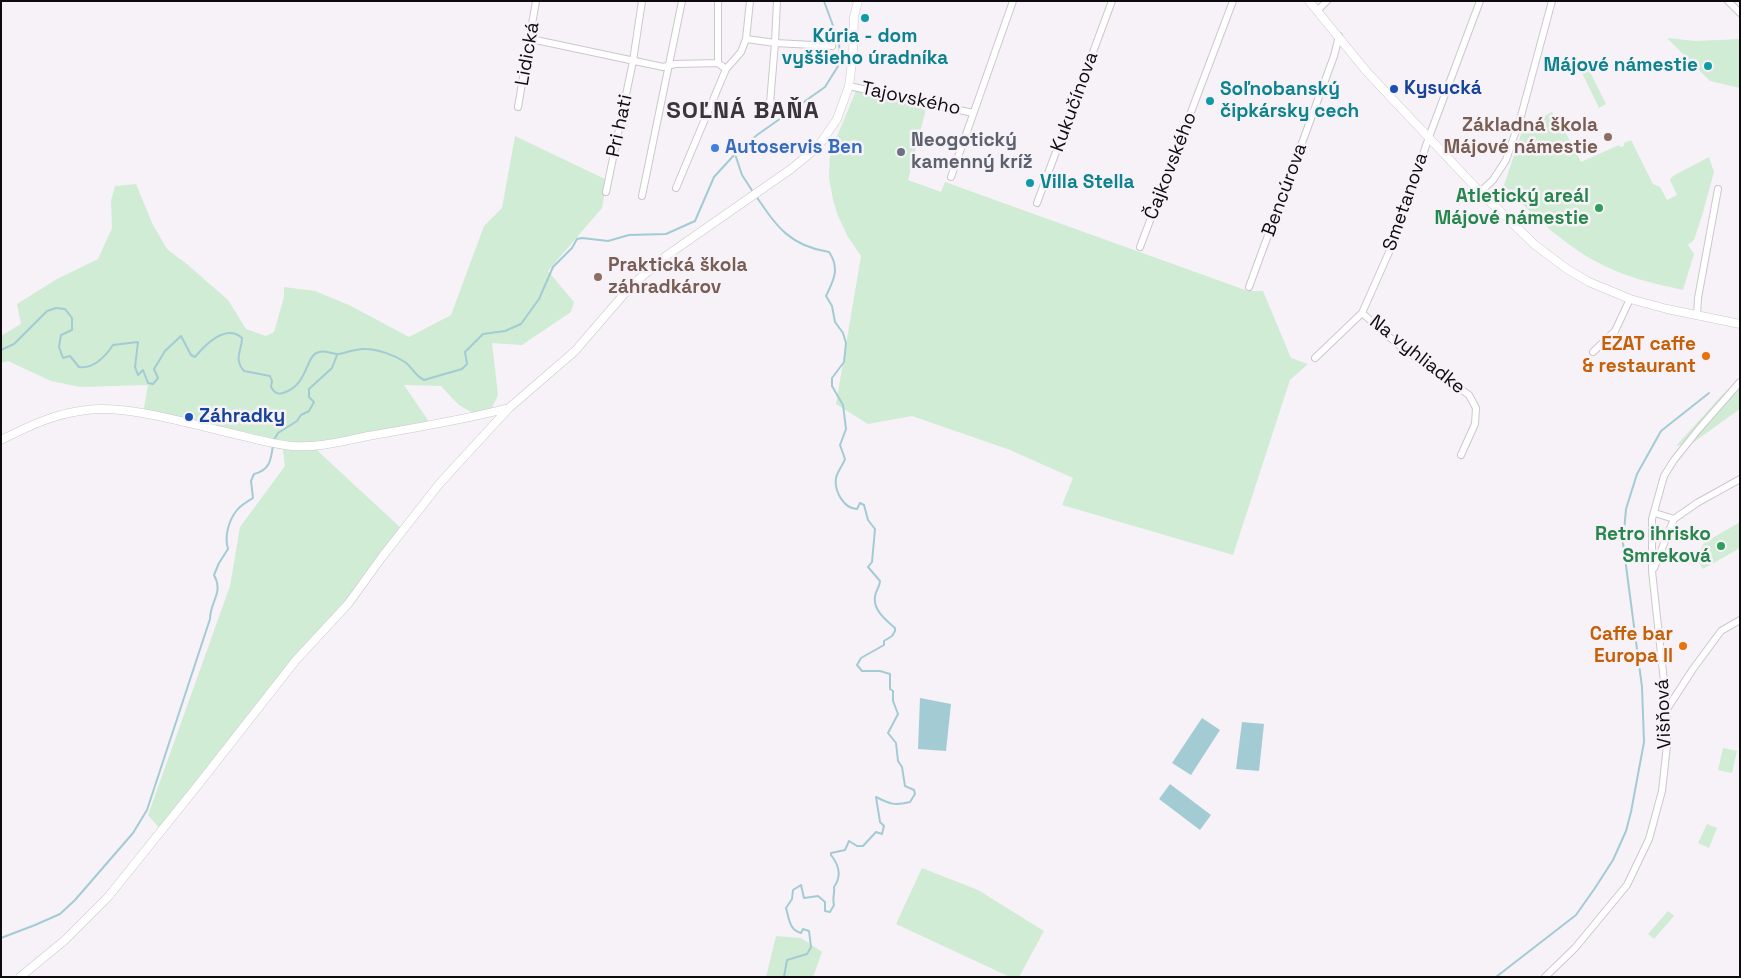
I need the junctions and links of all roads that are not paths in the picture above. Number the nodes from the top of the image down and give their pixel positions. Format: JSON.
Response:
{"nodes":[{"id":1,"x":536,"y":1,"type":"edge"},
{"id":2,"x":642,"y":1,"type":"edge"},
{"id":3,"x":682,"y":1,"type":"edge"},
{"id":4,"x":718,"y":1,"type":"edge"},
{"id":5,"x":750,"y":1,"type":"edge"},
{"id":6,"x":777,"y":1,"type":"edge"},
{"id":7,"x":858,"y":1,"type":"edge"},
{"id":8,"x":1013,"y":1,"type":"edge"},
{"id":9,"x":1112,"y":1,"type":"edge"},
{"id":10,"x":1233,"y":1,"type":"edge"},
{"id":11,"x":1309,"y":1,"type":"edge"},
{"id":12,"x":1327,"y":1,"type":"edge"},
{"id":13,"x":1480,"y":1,"type":"edge"},
{"id":14,"x":1552,"y":1,"type":"edge"},
{"id":15,"x":1728,"y":1,"type":"edge"},
{"id":16,"x":1318,"y":10,"type":"junction"},
{"id":17,"x":1740,"y":13,"type":"edge"},
{"id":18,"x":1339,"y":36,"type":"junction"},
{"id":19,"x":531,"y":39,"type":"junction"},
{"id":20,"x":746,"y":39,"type":"junction"},
{"id":21,"x":776,"y":43,"type":"junction"},
{"id":22,"x":832,"y":46,"type":"dead end"},
{"id":23,"x":633,"y":61,"type":"junction"},
{"id":24,"x":718,"y":63,"type":"junction"},
{"id":25,"x":668,"y":66,"type":"junction"},
{"id":26,"x":726,"y":69,"type":"junction"},
{"id":27,"x":849,"y":86,"type":"junction"},
{"id":28,"x":770,"y":103,"type":"dead end"},
{"id":29,"x":518,"y":107,"type":"dead end"},
{"id":30,"x":974,"y":112,"type":"junction"},
{"id":31,"x":1429,"y":137,"type":"junction"},
{"id":32,"x":951,"y":177,"type":"dead end"},
{"id":33,"x":676,"y":188,"type":"dead end"},
{"id":34,"x":1718,"y":188,"type":"dead end"},
{"id":35,"x":606,"y":192,"type":"dead end"},
{"id":36,"x":1480,"y":192,"type":"junction"},
{"id":37,"x":642,"y":196,"type":"dead end"},
{"id":38,"x":1037,"y":203,"type":"dead end"},
{"id":39,"x":1140,"y":247,"type":"dead end"},
{"id":40,"x":1249,"y":287,"type":"dead end"},
{"id":41,"x":1630,"y":299,"type":"junction"},
{"id":42,"x":1362,"y":313,"type":"junction"},
{"id":43,"x":1696,"y":315,"type":"junction"},
{"id":44,"x":1740,"y":324,"type":"edge"},
{"id":45,"x":1593,"y":352,"type":"dead end"},
{"id":46,"x":1314,"y":358,"type":"dead end"},
{"id":47,"x":1740,"y":382,"type":"edge"},
{"id":48,"x":509,"y":408,"type":"junction"},
{"id":49,"x":1,"y":440,"type":"edge"},
{"id":50,"x":1462,"y":455,"type":"dead end"},
{"id":51,"x":1740,"y":479,"type":"edge"},
{"id":52,"x":1655,"y":513,"type":"junction"},
{"id":53,"x":1674,"y":519,"type":"junction"},
{"id":54,"x":1652,"y":571,"type":"junction"},
{"id":55,"x":1740,"y":620,"type":"edge"},
{"id":56,"x":1668,"y":709,"type":"junction"},
{"id":57,"x":20,"y":977,"type":"edge"},
{"id":58,"x":1545,"y":977,"type":"edge"}],
"edges":[{"from":1,"to":19,"type":"street","name":"Lidická"},
{"from":2,"to":23,"type":"street","name":"Pri hati"},
{"from":3,"to":25,"type":"street","name":"Pri hati"},
{"from":4,"to":24,"type":"street"},
{"from":5,"to":20,"type":"street"},
{"from":6,"to":21,"type":"street"},
{"from":7,"to":27,"type":"street"},
{"from":8,"to":30,"type":"street","name":"Tajovského"},
{"from":9,"to":38,"type":"street","name":"Kukučínova"},
{"from":10,"to":39,"type":"street","name":"Čajkovského"},
{"from":11,"to":16,"type":"street"},
{"from":12,"to":16,"type":"street"},
{"from":13,"to":31,"type":"street","name":"Smetanova"},
{"from":14,"to":36,"type":"street"},
{"from":15,"to":17,"type":"street"},
{"from":16,"to":18,"type":"street"},
{"from":18,"to":31,"type":"street"},
{"from":18,"to":40,"type":"street","name":"Bencúrova"},
{"from":19,"to":23,"type":"street"},
{"from":19,"to":29,"type":"street","name":"Lidická"},
{"from":20,"to":21,"type":"street"},
{"from":20,"to":26,"type":"street"},
{"from":21,"to":22,"type":"street"},
{"from":21,"to":28,"type":"street"},
{"from":23,"to":25,"type":"street"},
{"from":23,"to":35,"type":"street","name":"Pri hati"},
{"from":24,"to":25,"type":"street"},
{"from":24,"to":26,"type":"street"},
{"from":25,"to":37,"type":"street","name":"Pri hati"},
{"from":26,"to":33,"type":"street"},
{"from":27,"to":30,"type":"street","name":"Tajovského"},
{"from":27,"to":48,"type":"street"},
{"from":30,"to":32,"type":"street","name":"Tajovského"},
{"from":31,"to":36,"type":"street"},
{"from":31,"to":42,"type":"street","name":"Smetanova"},
{"from":34,"to":43,"type":"street"},
{"from":36,"to":41,"type":"street"},
{"from":41,"to":43,"type":"street"},
{"from":41,"to":45,"type":"street"},
{"from":42,"to":46,"type":"street","name":"Smetanova"},
{"from":42,"to":50,"type":"street","name":"Na vyhliadke"},
{"from":43,"to":44,"type":"street"},
{"from":47,"to":52,"type":"street","name":"Višňová"},
{"from":48,"to":49,"type":"street"},
{"from":48,"to":57,"type":"street"},
{"from":51,"to":53,"type":"street"},
{"from":52,"to":53,"type":"street"},
{"from":52,"to":54,"type":"street","name":"Višňová"},
{"from":53,"to":54,"type":"street"},
{"from":54,"to":56,"type":"street","name":"Višňová"},
{"from":55,"to":56,"type":"street"},
{"from":56,"to":58,"type":"street","name":"Višňová"}]}
